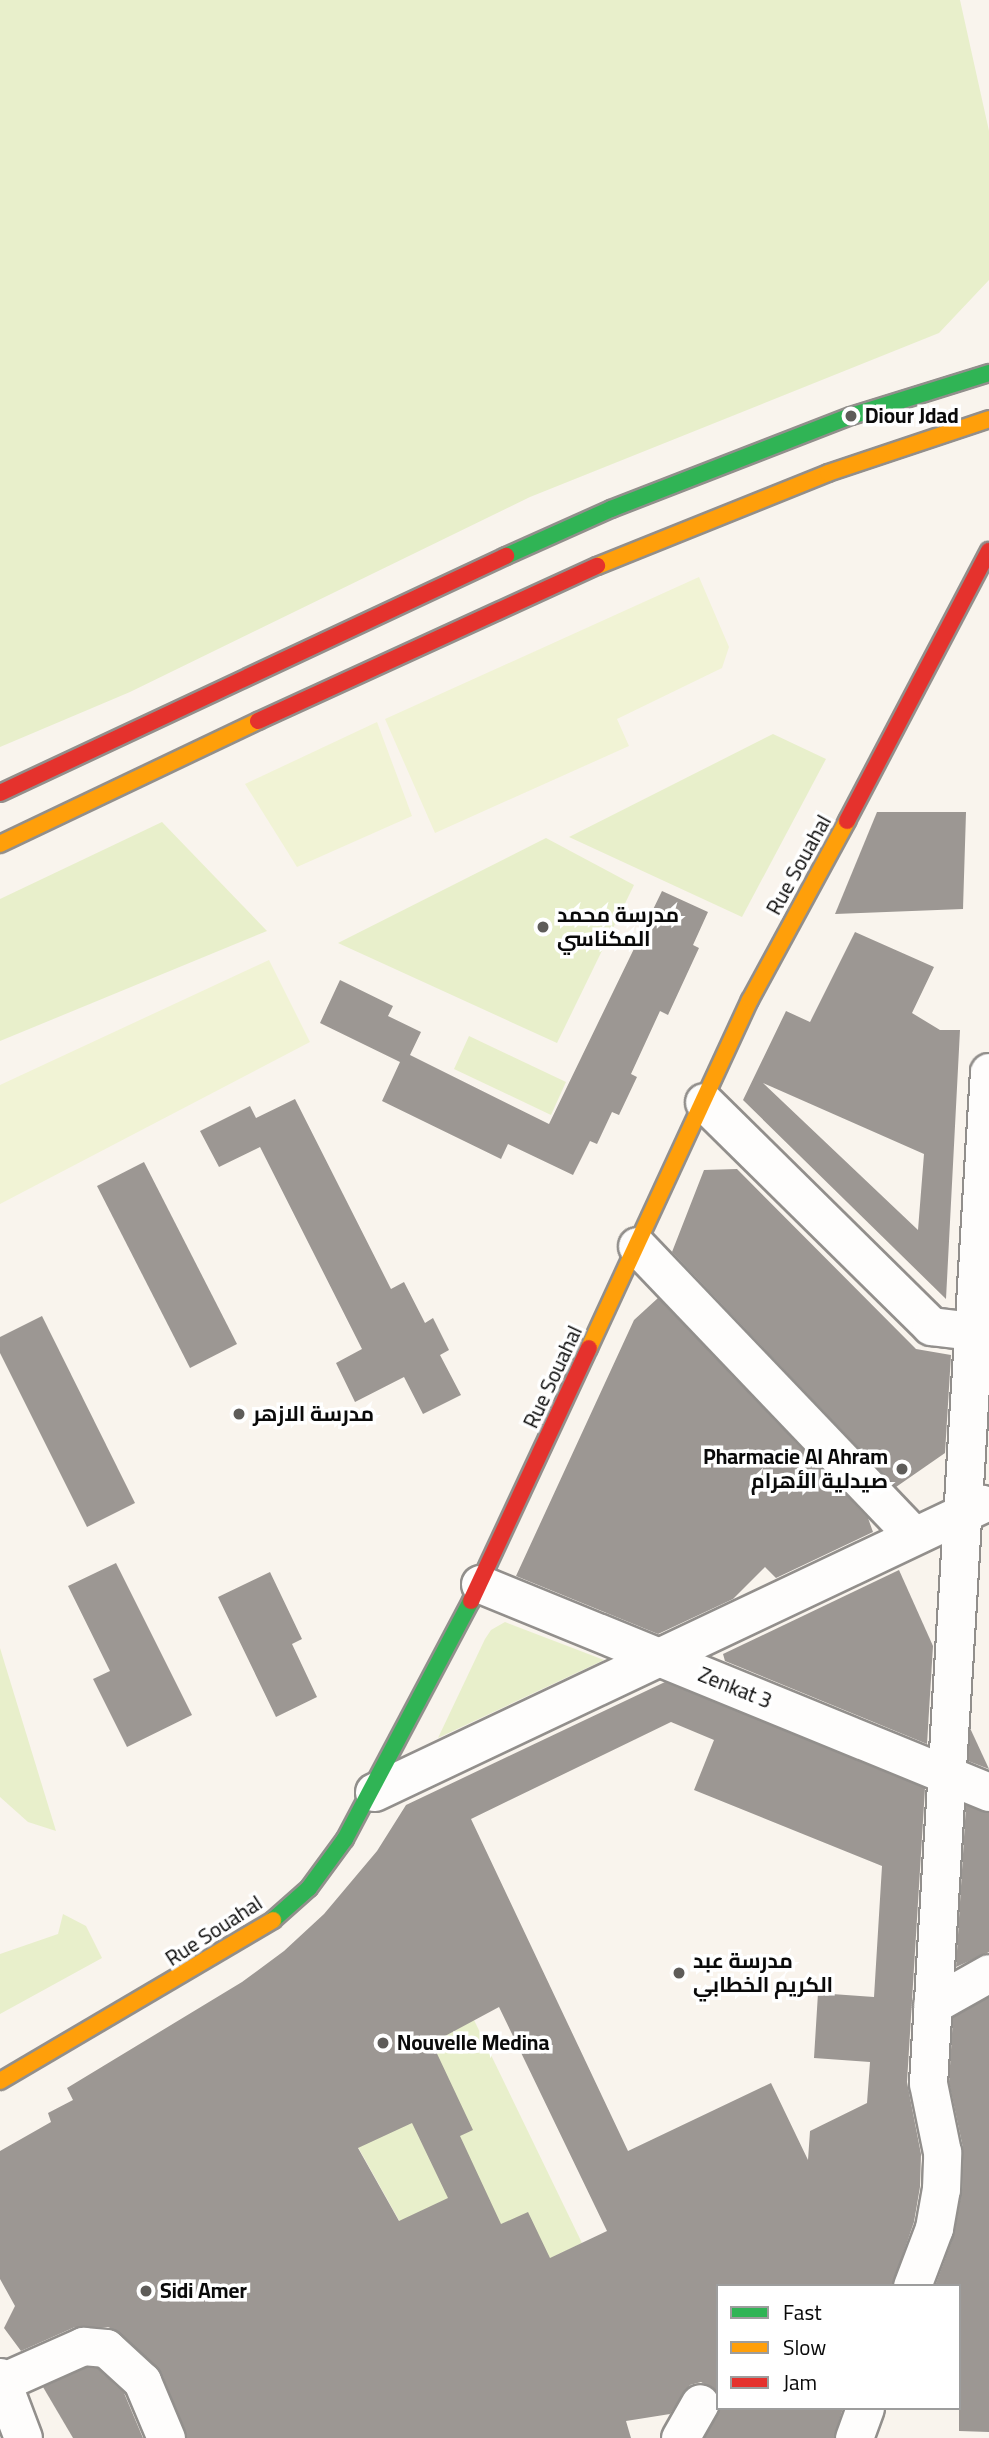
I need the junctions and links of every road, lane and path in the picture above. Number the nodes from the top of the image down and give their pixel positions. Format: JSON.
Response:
{"nodes":[{"id":1,"x":989,"y":373,"type":"edge"},
{"id":2,"x":989,"y":419,"type":"edge"},
{"id":3,"x":988,"y":561,"type":"edge"},
{"id":4,"x":989,"y":603,"type":"edge"},
{"id":5,"x":0,"y":793,"type":"edge"},
{"id":6,"x":0,"y":844,"type":"edge"},
{"id":7,"x":989,"y":1072,"type":"edge"},
{"id":8,"x":704,"y":1102,"type":"junction"},
{"id":9,"x":637,"y":1246,"type":"junction"},
{"id":10,"x":981,"y":1334,"type":"edge"},
{"id":11,"x":976,"y":1506,"type":"edge"},
{"id":12,"x":912,"y":1534,"type":"junction"},
{"id":13,"x":480,"y":1584,"type":"junction"},
{"id":14,"x":659,"y":1658,"type":"junction"},
{"id":15,"x":945,"y":1774,"type":"junction"},
{"id":16,"x":989,"y":1792,"type":"edge"},
{"id":17,"x":373,"y":1793,"type":"junction"},
{"id":18,"x":989,"y":1973,"type":"edge"},
{"id":19,"x":932,"y":2005,"type":"junction"},
{"id":20,"x":0,"y":2081,"type":"edge"},
{"id":21,"x":913,"y":2284,"type":"edge"},
{"id":22,"x":1,"y":2379,"type":"edge"},
{"id":23,"x":700,"y":2403,"type":"dead end"},
{"id":24,"x":864,"y":2410,"type":"edge"},
{"id":25,"x":23,"y":2438,"type":"edge"},
{"id":26,"x":166,"y":2438,"type":"edge"},
{"id":27,"x":680,"y":2438,"type":"edge"},
{"id":28,"x":854,"y":2438,"type":"edge"}],
"edges":[{"from":1,"to":5,"type":"main road"},
{"from":2,"to":6,"type":"main road"},
{"from":3,"to":4,"type":"street"},
{"from":3,"to":8,"type":"main road","name":"Rue Souahal"},
{"from":7,"to":10,"type":"street"},
{"from":8,"to":9,"type":"main road","name":"Rue Souahal"},
{"from":8,"to":10,"type":"street"},
{"from":9,"to":12,"type":"street"},
{"from":9,"to":13,"type":"main road","name":"Rue Souahal"},
{"from":10,"to":11,"type":"street"},
{"from":11,"to":12,"type":"street"},
{"from":11,"to":15,"type":"street"},
{"from":12,"to":14,"type":"street"},
{"from":13,"to":14,"type":"street","name":"Zenkat 3"},
{"from":13,"to":17,"type":"main road","name":"Rue Souahal"},
{"from":14,"to":15,"type":"street","name":"Zenkat 3"},
{"from":14,"to":17,"type":"street"},
{"from":15,"to":16,"type":"street","name":"Zenkat 3"},
{"from":15,"to":19,"type":"street"},
{"from":17,"to":20,"type":"main road","name":"Rue Souahal"},
{"from":18,"to":19,"type":"street"},
{"from":19,"to":21,"type":"street"},
{"from":22,"to":25,"type":"street"},
{"from":22,"to":26,"type":"street"},
{"from":23,"to":27,"type":"street"},
{"from":24,"to":28,"type":"street"}]}
